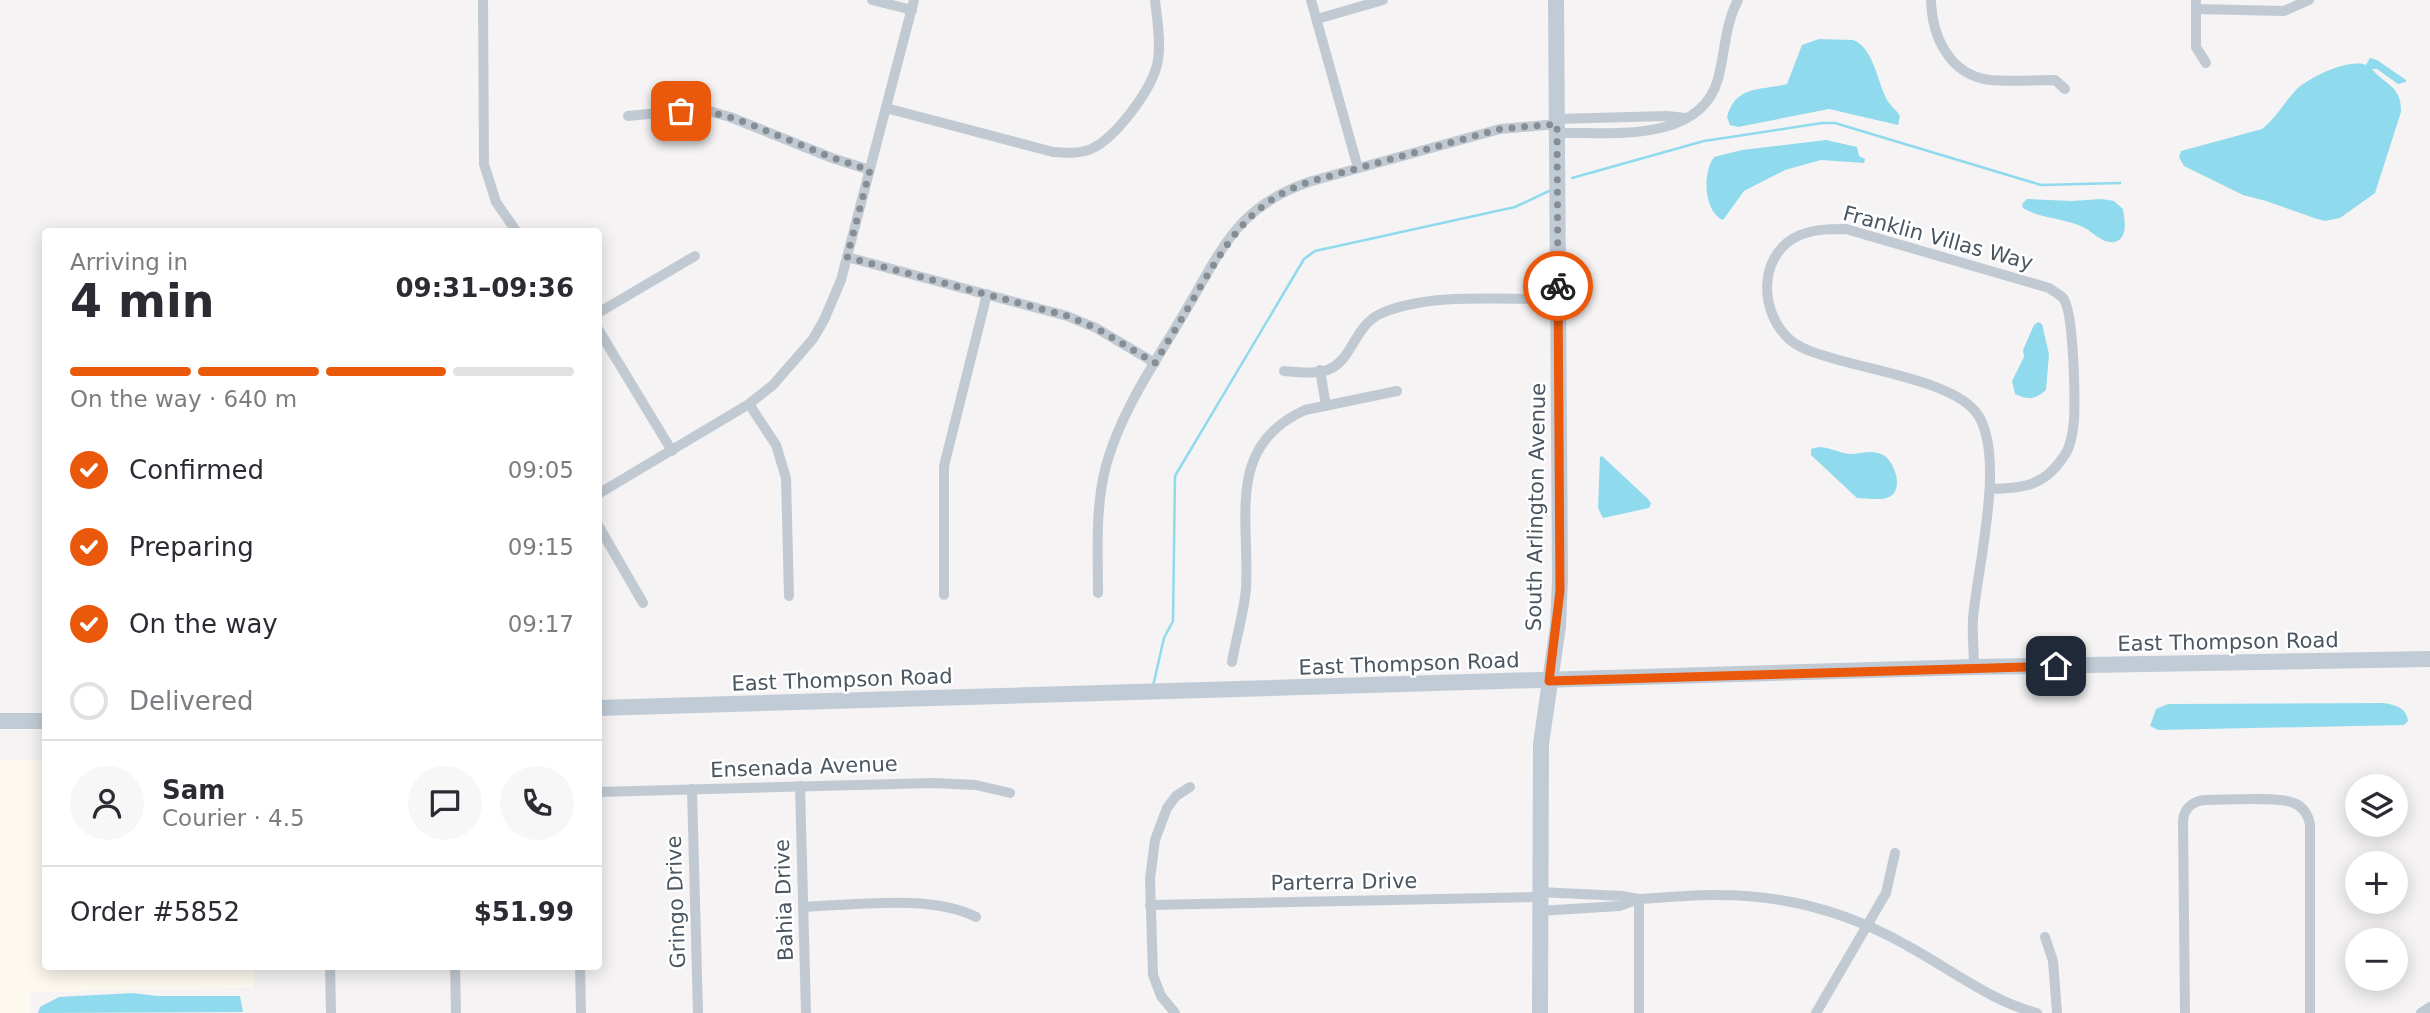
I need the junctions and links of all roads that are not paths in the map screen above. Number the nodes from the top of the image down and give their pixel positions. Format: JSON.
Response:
{"nodes":[{"id":1,"x":483,"y":0,"type":"edge"},
{"id":2,"x":872,"y":0,"type":"edge"},
{"id":3,"x":1155,"y":0,"type":"edge"},
{"id":4,"x":1311,"y":0,"type":"edge"},
{"id":5,"x":1384,"y":0,"type":"edge"},
{"id":6,"x":1556,"y":0,"type":"edge"},
{"id":7,"x":1738,"y":0,"type":"edge"},
{"id":8,"x":1931,"y":0,"type":"edge"},
{"id":9,"x":2309,"y":0,"type":"edge"},
{"id":10,"x":913,"y":5,"type":"edge"},
{"id":11,"x":2196,"y":5,"type":"edge"},
{"id":12,"x":1317,"y":19,"type":"junction"},
{"id":13,"x":2206,"y":64,"type":"dead end"},
{"id":14,"x":2065,"y":89,"type":"dead end"},
{"id":15,"x":886,"y":108,"type":"junction"},
{"id":16,"x":628,"y":116,"type":"dead end"},
{"id":17,"x":1557,"y":126,"type":"junction"},
{"id":18,"x":1358,"y":169,"type":"junction"},
{"id":19,"x":870,"y":170,"type":"junction"},
{"id":20,"x":514,"y":228,"type":"edge"},
{"id":21,"x":695,"y":256,"type":"dead end"},
{"id":22,"x":847,"y":257,"type":"junction"},
{"id":23,"x":987,"y":294,"type":"junction"},
{"id":24,"x":1559,"y":299,"type":"junction"},
{"id":25,"x":602,"y":311,"type":"edge"},
{"id":26,"x":602,"y":335,"type":"edge"},
{"id":27,"x":1155,"y":363,"type":"junction"},
{"id":28,"x":1320,"y":370,"type":"junction"},
{"id":29,"x":1284,"y":372,"type":"dead end"},
{"id":30,"x":1397,"y":391,"type":"dead end"},
{"id":31,"x":749,"y":404,"type":"junction"},
{"id":32,"x":1326,"y":406,"type":"junction"},
{"id":33,"x":671,"y":451,"type":"junction"},
{"id":34,"x":1990,"y":489,"type":"junction"},
{"id":35,"x":602,"y":492,"type":"edge"},
{"id":36,"x":602,"y":532,"type":"edge"},
{"id":37,"x":1098,"y":593,"type":"dead end"},
{"id":38,"x":944,"y":595,"type":"dead end"},
{"id":39,"x":789,"y":596,"type":"dead end"},
{"id":40,"x":643,"y":603,"type":"dead end"},
{"id":41,"x":2430,"y":659,"type":"edge"},
{"id":42,"x":1232,"y":662,"type":"dead end"},
{"id":43,"x":1974,"y":667,"type":"junction"},
{"id":44,"x":1549,"y":681,"type":"junction"},
{"id":45,"x":602,"y":708,"type":"edge"},
{"id":46,"x":0,"y":721,"type":"edge"},
{"id":47,"x":42,"y":721,"type":"edge"},
{"id":48,"x":800,"y":786,"type":"junction"},
{"id":49,"x":1190,"y":788,"type":"dead end"},
{"id":50,"x":692,"y":789,"type":"junction"},
{"id":51,"x":602,"y":792,"type":"edge"},
{"id":52,"x":1010,"y":793,"type":"dead end"},
{"id":53,"x":1895,"y":853,"type":"dead end"},
{"id":54,"x":1639,"y":899,"type":"junction"},
{"id":55,"x":1539,"y":900,"type":"junction"},
{"id":56,"x":1150,"y":905,"type":"junction"},
{"id":57,"x":803,"y":906,"type":"junction"},
{"id":58,"x":976,"y":917,"type":"dead end"},
{"id":59,"x":1867,"y":925,"type":"junction"},
{"id":60,"x":2045,"y":937,"type":"dead end"},
{"id":61,"x":330,"y":970,"type":"edge"},
{"id":62,"x":455,"y":970,"type":"edge"},
{"id":63,"x":580,"y":970,"type":"edge"},
{"id":64,"x":2430,"y":1007,"type":"edge"},
{"id":65,"x":331,"y":1013,"type":"edge"},
{"id":66,"x":456,"y":1013,"type":"edge"},
{"id":67,"x":581,"y":1013,"type":"edge"},
{"id":68,"x":698,"y":1013,"type":"edge"},
{"id":69,"x":806,"y":1013,"type":"edge"},
{"id":70,"x":1175,"y":1013,"type":"edge"},
{"id":71,"x":1540,"y":1013,"type":"edge"},
{"id":72,"x":1639,"y":1013,"type":"edge"},
{"id":73,"x":1816,"y":1013,"type":"edge"},
{"id":74,"x":2038,"y":1013,"type":"edge"},
{"id":75,"x":2057,"y":1013,"type":"edge"},
{"id":76,"x":2185,"y":1013,"type":"edge"},
{"id":77,"x":2310,"y":1013,"type":"edge"},
{"id":78,"x":2421,"y":1013,"type":"edge"}],
"edges":[{"from":1,"to":20,"type":"street"},
{"from":2,"to":10,"type":"street"},
{"from":3,"to":15,"type":"street"},
{"from":4,"to":12,"type":"street"},
{"from":5,"to":12,"type":"street"},
{"from":6,"to":17,"type":"main road","name":"South Arlington Avenue"},
{"from":7,"to":17,"type":"street"},
{"from":8,"to":14,"type":"street"},
{"from":9,"to":11,"type":"street"},
{"from":10,"to":15,"type":"street"},
{"from":11,"to":13,"type":"street"},
{"from":12,"to":18,"type":"street"},
{"from":15,"to":19,"type":"street"},
{"from":16,"to":19,"type":"street"},
{"from":17,"to":18,"type":"street"},
{"from":17,"to":24,"type":"main road","name":"South Arlington Avenue"},
{"from":18,"to":27,"type":"street"},
{"from":19,"to":22,"type":"street"},
{"from":21,"to":25,"type":"street"},
{"from":22,"to":23,"type":"street"},
{"from":22,"to":31,"type":"street"},
{"from":23,"to":27,"type":"street"},
{"from":23,"to":38,"type":"street"},
{"from":24,"to":28,"type":"street"},
{"from":24,"to":44,"type":"main road","name":"South Arlington Avenue"},
{"from":26,"to":33,"type":"street"},
{"from":27,"to":37,"type":"street"},
{"from":28,"to":29,"type":"street"},
{"from":28,"to":32,"type":"street"},
{"from":30,"to":32,"type":"street"},
{"from":31,"to":33,"type":"street"},
{"from":31,"to":39,"type":"street"},
{"from":32,"to":42,"type":"street"},
{"from":33,"to":35,"type":"street"},
{"from":34,"to":34,"type":"street","name":"Franklin Villas Way"},
{"from":34,"to":43,"type":"street"},
{"from":36,"to":40,"type":"street"},
{"from":41,"to":43,"type":"main road","name":"East Thompson Road"},
{"from":43,"to":44,"type":"main road","name":"East Thompson Road"},
{"from":44,"to":45,"type":"main road","name":"East Thompson Road"},
{"from":44,"to":55,"type":"main road","name":"South Arlington Avenue"},
{"from":46,"to":47,"type":"main road"},
{"from":48,"to":50,"type":"street","name":"Ensenada Avenue"},
{"from":48,"to":52,"type":"street","name":"Ensenada Avenue"},
{"from":48,"to":57,"type":"street","name":"Bahia Drive"},
{"from":49,"to":56,"type":"street"},
{"from":50,"to":51,"type":"street","name":"Ensenada Avenue"},
{"from":50,"to":68,"type":"street","name":"Gringo Drive"},
{"from":53,"to":59,"type":"street"},
{"from":54,"to":55,"type":"street"},
{"from":54,"to":55,"type":"street"},
{"from":54,"to":59,"type":"street"},
{"from":54,"to":72,"type":"street"},
{"from":55,"to":56,"type":"street","name":"Parterra Drive"},
{"from":55,"to":71,"type":"main road","name":"South Arlington Avenue"},
{"from":56,"to":70,"type":"street"},
{"from":57,"to":58,"type":"street"},
{"from":57,"to":69,"type":"street","name":"Bahia Drive"},
{"from":59,"to":73,"type":"street"},
{"from":59,"to":74,"type":"street"},
{"from":60,"to":75,"type":"street"},
{"from":61,"to":65,"type":"street"},
{"from":62,"to":66,"type":"street"},
{"from":63,"to":67,"type":"street"},
{"from":64,"to":78,"type":"street"},
{"from":76,"to":77,"type":"street"}]}
